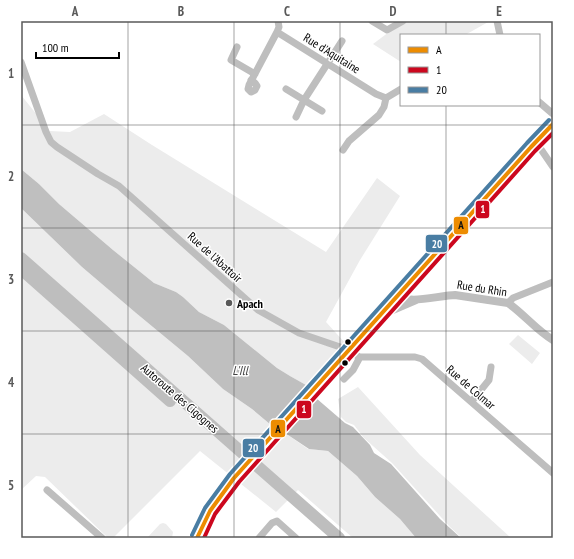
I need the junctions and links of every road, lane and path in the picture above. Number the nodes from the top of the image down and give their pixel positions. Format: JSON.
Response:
{"nodes":[{"id":1,"x":278,"y":21,"type":"edge"},
{"id":2,"x":372,"y":21,"type":"edge"},
{"id":3,"x":403,"y":21,"type":"edge"},
{"id":4,"x":497,"y":21,"type":"edge"},
{"id":5,"x":277,"y":32,"type":"junction"},
{"id":6,"x":500,"y":34,"type":"edge"},
{"id":7,"x":342,"y":41,"type":"dead end"},
{"id":8,"x":237,"y":47,"type":"dead end"},
{"id":9,"x":21,"y":62,"type":"edge"},
{"id":10,"x":327,"y":63,"type":"junction"},
{"id":11,"x":286,"y":89,"type":"dead end"},
{"id":12,"x":400,"y":90,"type":"edge"},
{"id":13,"x":386,"y":98,"type":"junction"},
{"id":14,"x":304,"y":100,"type":"junction"},
{"id":15,"x":540,"y":103,"type":"edge"},
{"id":16,"x":322,"y":111,"type":"dead end"},
{"id":17,"x":553,"y":114,"type":"edge"},
{"id":18,"x":296,"y":117,"type":"dead end"},
{"id":19,"x":553,"y":124,"type":"edge"},
{"id":20,"x":536,"y":142,"type":"junction"},
{"id":21,"x":343,"y":150,"type":"dead end"},
{"id":22,"x":553,"y":167,"type":"edge"},
{"id":23,"x":21,"y":258,"type":"edge"},
{"id":24,"x":21,"y":269,"type":"edge"},
{"id":25,"x":553,"y":282,"type":"edge"},
{"id":26,"x":398,"y":295,"type":"junction"},
{"id":27,"x":415,"y":301,"type":"junction"},
{"id":28,"x":508,"y":303,"type":"junction"},
{"id":29,"x":380,"y":315,"type":"junction"},
{"id":30,"x":553,"y":340,"type":"edge"},
{"id":31,"x":349,"y":350,"type":"junction"},
{"id":32,"x":360,"y":357,"type":"junction"},
{"id":33,"x":491,"y":367,"type":"dead end"},
{"id":34,"x":344,"y":379,"type":"dead end"},
{"id":35,"x":472,"y":401,"type":"junction"},
{"id":36,"x":553,"y":473,"type":"edge"},
{"id":37,"x":47,"y":490,"type":"dead end"},
{"id":38,"x":102,"y":538,"type":"edge"},
{"id":39,"x":197,"y":538,"type":"edge"},
{"id":40,"x":259,"y":538,"type":"edge"},
{"id":41,"x":296,"y":538,"type":"edge"},
{"id":42,"x":328,"y":538,"type":"edge"},
{"id":43,"x":340,"y":538,"type":"edge"}],
"edges":[{"from":1,"to":5,"type":"street"},
{"from":2,"to":3,"type":"street"},
{"from":4,"to":6,"type":"street"},
{"from":5,"to":8,"type":"street"},
{"from":5,"to":10,"type":"street","name":"Rue d'Aquitaine"},
{"from":7,"to":10,"type":"street"},
{"from":9,"to":31,"type":"street","name":"Rue de l'Abattoir"},
{"from":10,"to":13,"type":"street","name":"Rue d'Aquitaine"},
{"from":10,"to":14,"type":"street"},
{"from":11,"to":14,"type":"street"},
{"from":12,"to":13,"type":"street"},
{"from":13,"to":21,"type":"street"},
{"from":14,"to":16,"type":"street"},
{"from":14,"to":18,"type":"street"},
{"from":15,"to":17,"type":"street"},
{"from":19,"to":20,"type":"main road"},
{"from":20,"to":22,"type":"street"},
{"from":20,"to":26,"type":"main road"},
{"from":23,"to":43,"type":"highway","name":"Autoroute des Cigognes"},
{"from":24,"to":42,"type":"highway","name":"Autoroute des Cigognes"},
{"from":25,"to":28,"type":"street"},
{"from":26,"to":27,"type":"street"},
{"from":26,"to":29,"type":"main road"},
{"from":27,"to":28,"type":"street","name":"Rue du Rhin"},
{"from":27,"to":29,"type":"street","name":"Rue du Rhin"},
{"from":28,"to":30,"type":"street","name":"Rue du Rhin"},
{"from":29,"to":31,"type":"main road"},
{"from":31,"to":32,"type":"street"},
{"from":31,"to":39,"type":"main road"},
{"from":32,"to":34,"type":"street"},
{"from":32,"to":35,"type":"street","name":"Rue de Colmar"},
{"from":33,"to":35,"type":"street"},
{"from":35,"to":36,"type":"street","name":"Rue de Colmar"},
{"from":37,"to":38,"type":"street"},
{"from":40,"to":41,"type":"street"}]}
